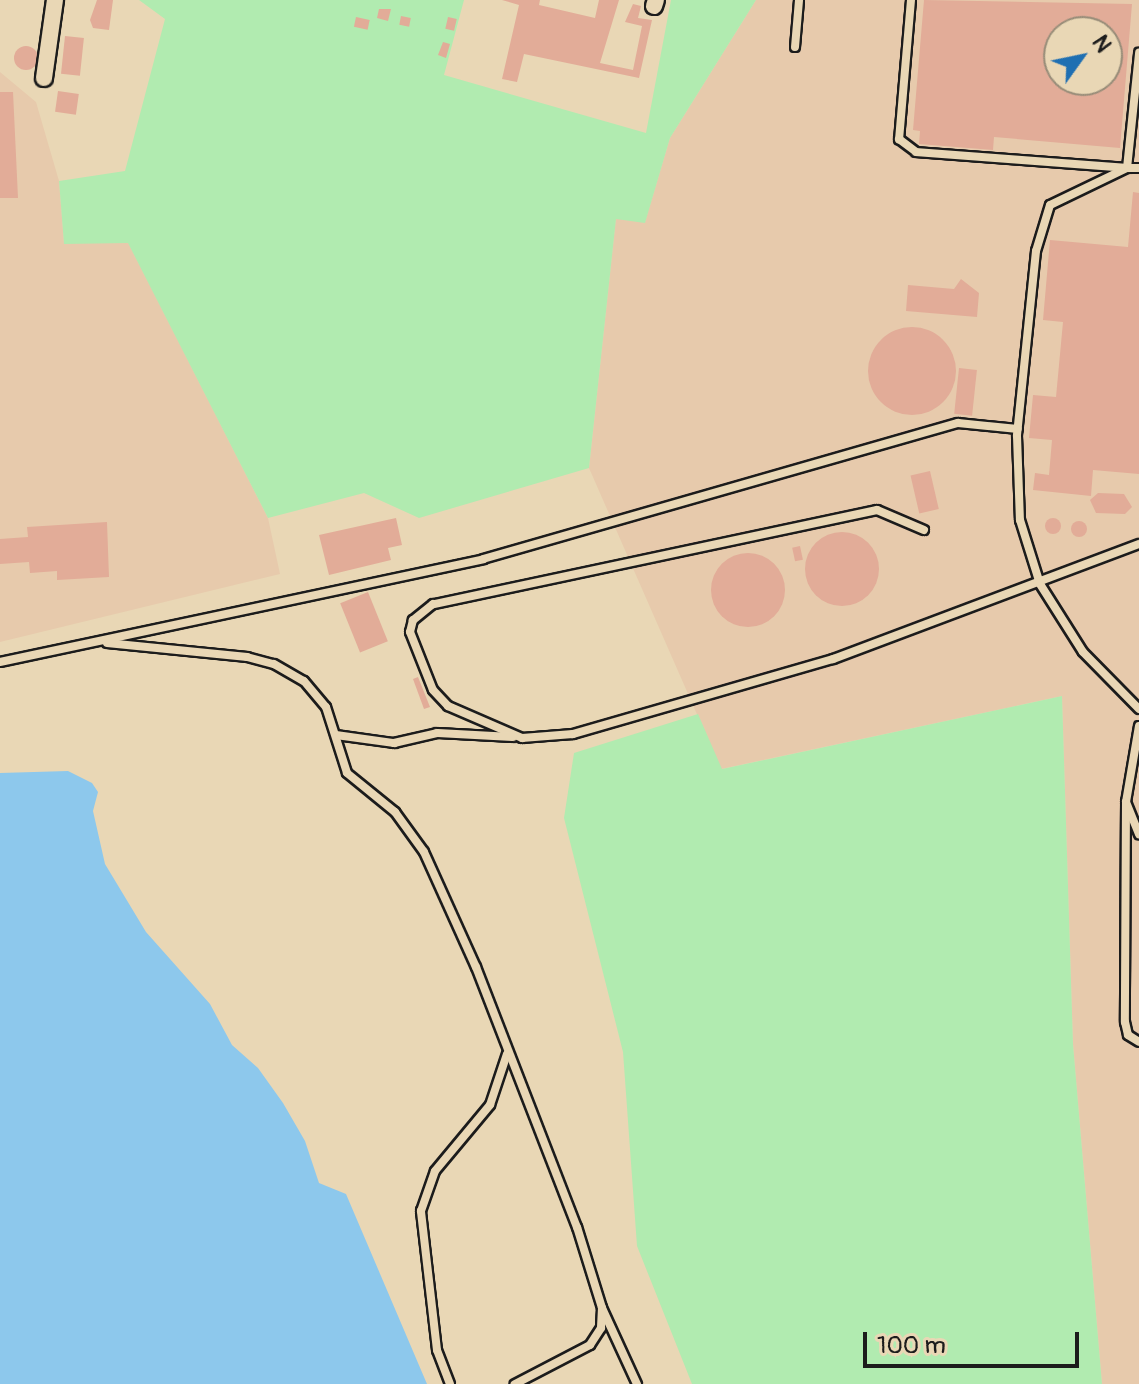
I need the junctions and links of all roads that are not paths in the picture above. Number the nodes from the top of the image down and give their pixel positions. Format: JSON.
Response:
{"nodes":[{"id":1,"x":55,"y":0,"type":"edge"},
{"id":2,"x":799,"y":0,"type":"edge"},
{"id":3,"x":911,"y":0,"type":"edge"},
{"id":4,"x":795,"y":47,"type":"dead end"},
{"id":5,"x":1139,"y":53,"type":"edge"},
{"id":6,"x":44,"y":78,"type":"dead end"},
{"id":7,"x":1127,"y":168,"type":"junction"},
{"id":8,"x":1139,"y":168,"type":"edge"},
{"id":9,"x":1018,"y":429,"type":"junction"},
{"id":10,"x":924,"y":530,"type":"dead end"},
{"id":11,"x":1139,"y":544,"type":"edge"},
{"id":12,"x":1040,"y":584,"type":"junction"},
{"id":13,"x":107,"y":642,"type":"junction"},
{"id":14,"x":0,"y":662,"type":"edge"},
{"id":15,"x":1139,"y":709,"type":"edge"},
{"id":16,"x":1139,"y":726,"type":"edge"},
{"id":17,"x":336,"y":735,"type":"junction"},
{"id":18,"x":522,"y":738,"type":"junction"},
{"id":19,"x":1126,"y":802,"type":"junction"},
{"id":20,"x":1139,"y":835,"type":"edge"},
{"id":21,"x":1139,"y":1042,"type":"edge"},
{"id":22,"x":507,"y":1049,"type":"junction"},
{"id":23,"x":602,"y":1308,"type":"junction"},
{"id":24,"x":450,"y":1384,"type":"edge"},
{"id":25,"x":515,"y":1384,"type":"edge"},
{"id":26,"x":637,"y":1384,"type":"edge"}],
"edges":[{"from":1,"to":6,"type":"street"},
{"from":2,"to":4,"type":"lane"},
{"from":3,"to":7,"type":"lane"},
{"from":5,"to":7,"type":"lane"},
{"from":7,"to":8,"type":"lane"},
{"from":7,"to":9,"type":"lane"},
{"from":9,"to":12,"type":"lane"},
{"from":9,"to":13,"type":"lane"},
{"from":10,"to":18,"type":"lane"},
{"from":11,"to":12,"type":"lane"},
{"from":12,"to":15,"type":"lane"},
{"from":12,"to":18,"type":"lane"},
{"from":13,"to":14,"type":"lane"},
{"from":13,"to":17,"type":"lane"},
{"from":16,"to":19,"type":"lane"},
{"from":17,"to":18,"type":"lane"},
{"from":17,"to":22,"type":"lane"},
{"from":19,"to":20,"type":"lane"},
{"from":19,"to":21,"type":"lane"},
{"from":22,"to":23,"type":"lane"},
{"from":22,"to":24,"type":"lane"},
{"from":23,"to":25,"type":"lane"},
{"from":23,"to":26,"type":"lane"}]}
